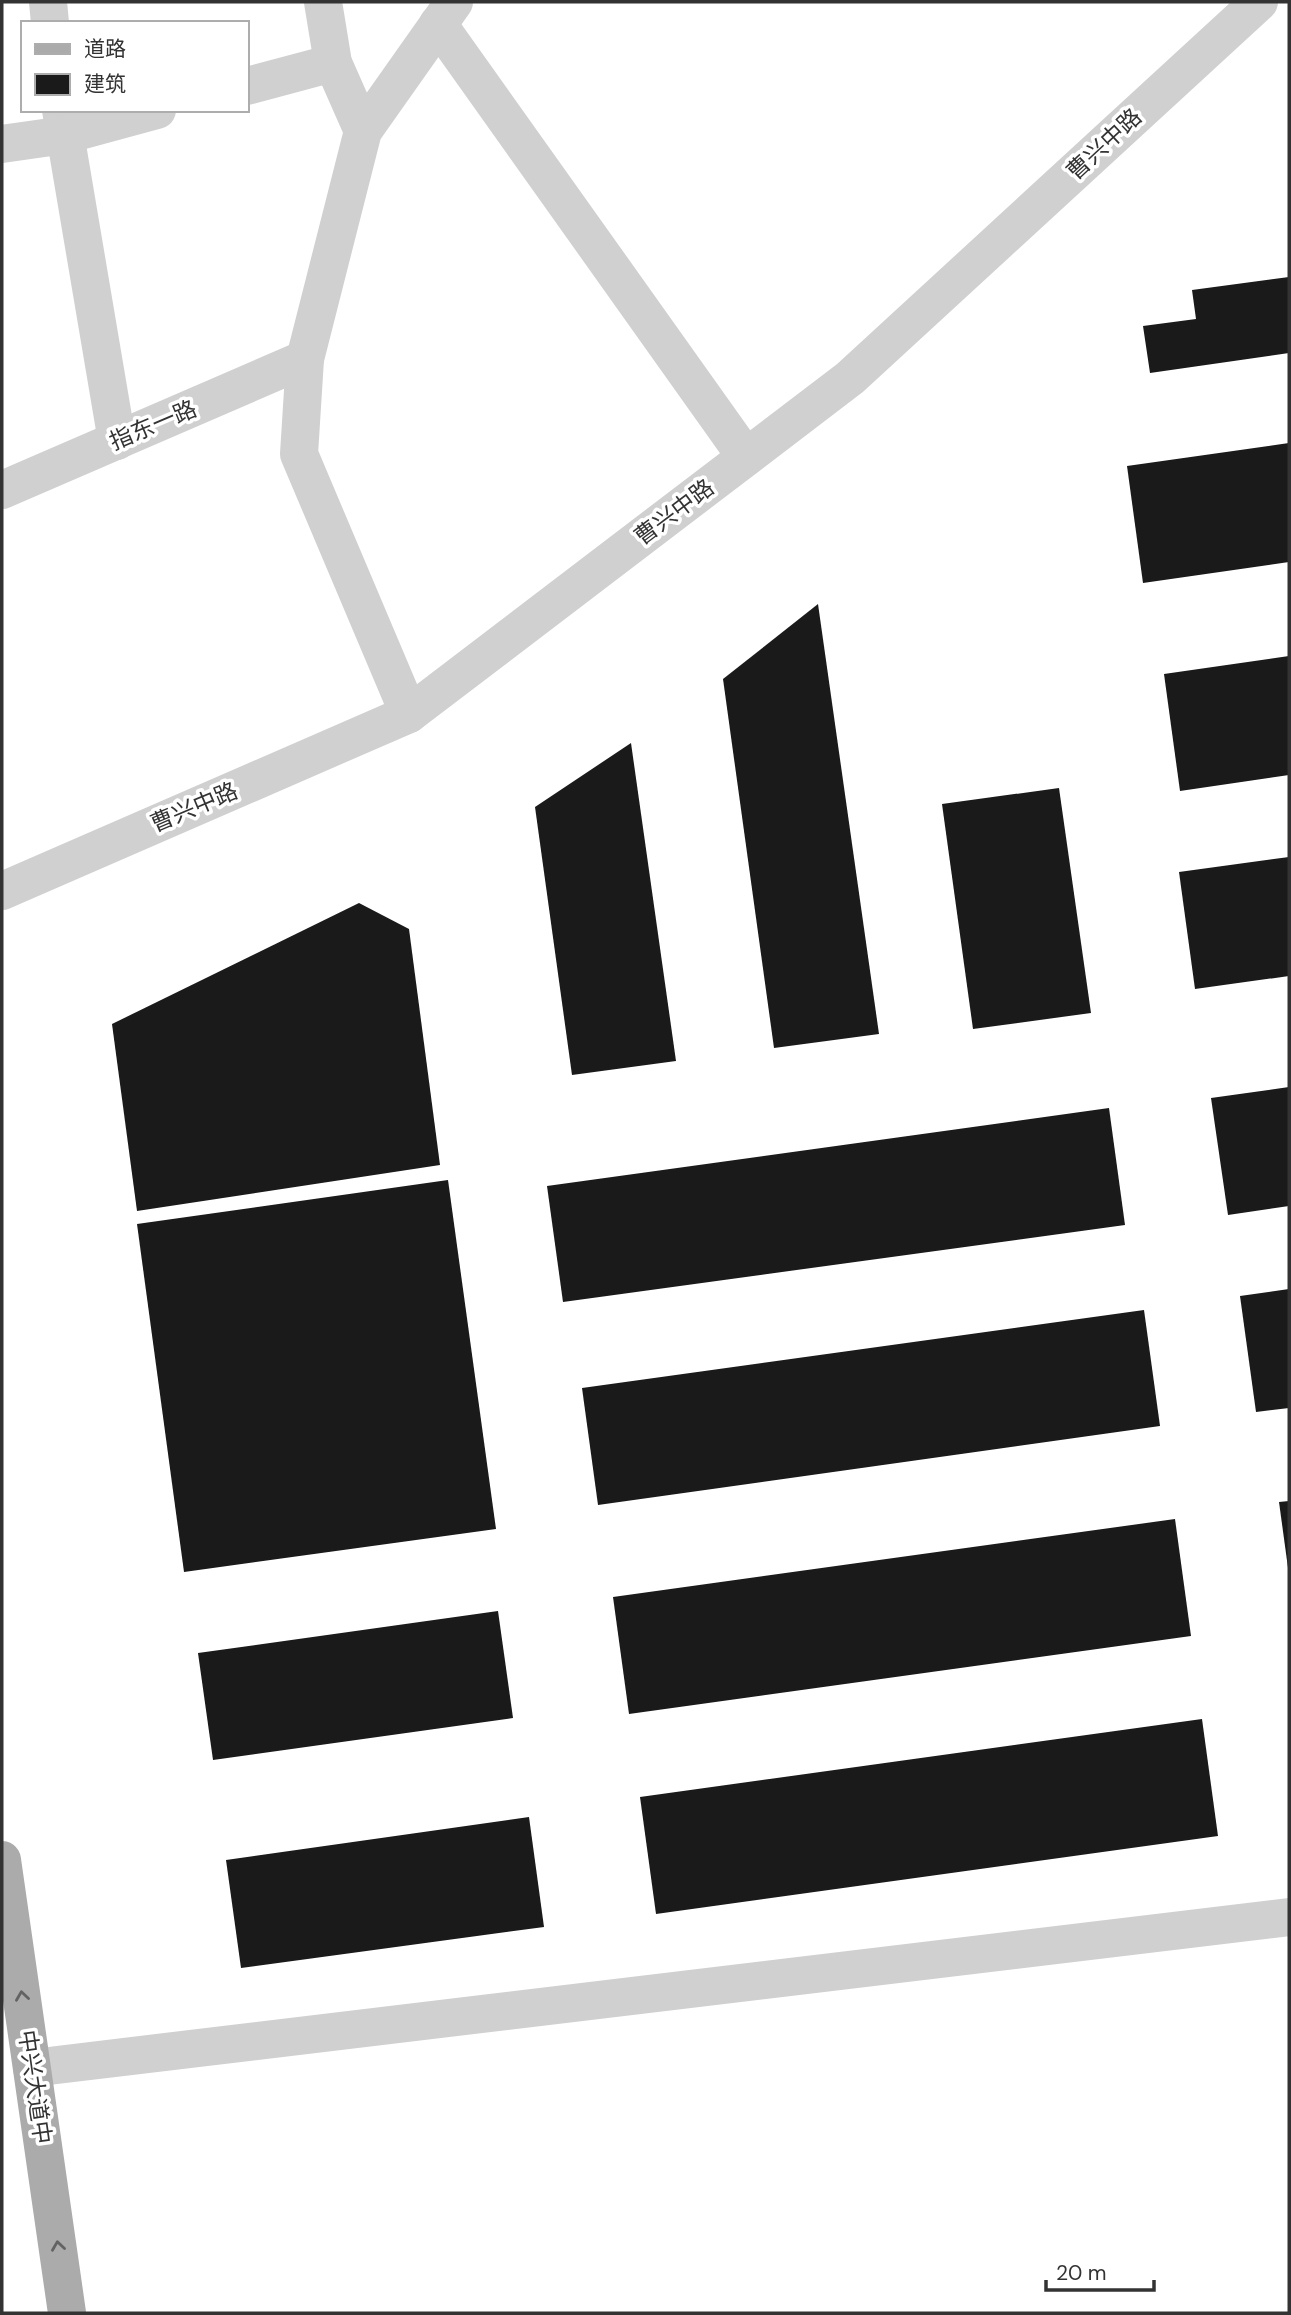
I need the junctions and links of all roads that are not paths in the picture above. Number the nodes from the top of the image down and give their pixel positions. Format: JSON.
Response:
{"nodes":[{"id":1,"x":48,"y":2,"type":"edge"},
{"id":2,"x":323,"y":2,"type":"edge"},
{"id":3,"x":1259,"y":2,"type":"edge"},
{"id":4,"x":446,"y":13,"type":"edge"},
{"id":5,"x":50,"y":21,"type":"edge"},
{"id":6,"x":333,"y":63,"type":"junction"},
{"id":7,"x":248,"y":86,"type":"edge"},
{"id":8,"x":143,"y":112,"type":"edge"},
{"id":9,"x":63,"y":123,"type":"edge"},
{"id":10,"x":363,"y":131,"type":"junction"},
{"id":11,"x":2,"y":144,"type":"edge"},
{"id":12,"x":305,"y":359,"type":"junction"},
{"id":13,"x":117,"y":441,"type":"junction"},
{"id":14,"x":746,"y":457,"type":"junction"},
{"id":15,"x":2,"y":490,"type":"edge"},
{"id":16,"x":409,"y":714,"type":"junction"},
{"id":17,"x":2,"y":891,"type":"edge"},
{"id":18,"x":2,"y":1860,"type":"edge"},
{"id":19,"x":1289,"y":1917,"type":"edge"},
{"id":20,"x":32,"y":2068,"type":"junction"},
{"id":21,"x":67,"y":2313,"type":"edge"}],
"edges":[{"from":1,"to":5,"type":"street"},
{"from":2,"to":6,"type":"street"},
{"from":3,"to":14,"type":"street","name":"曹兴中路"},
{"from":4,"to":10,"type":"street"},
{"from":4,"to":14,"type":"street"},
{"from":6,"to":7,"type":"street"},
{"from":6,"to":10,"type":"street"},
{"from":8,"to":9,"type":"street"},
{"from":9,"to":11,"type":"street"},
{"from":9,"to":13,"type":"street"},
{"from":10,"to":12,"type":"street"},
{"from":12,"to":13,"type":"street","name":"指东一路"},
{"from":12,"to":16,"type":"street"},
{"from":13,"to":15,"type":"street","name":"指东一路"},
{"from":14,"to":16,"type":"street","name":"曹兴中路"},
{"from":16,"to":17,"type":"street","name":"曹兴中路"},
{"from":20,"to":18,"type":"main road","name":"中兴大道中","one_way":true},
{"from":19,"to":20,"type":"street"},
{"from":21,"to":20,"type":"main road","name":"中兴大道中","one_way":true}]}
